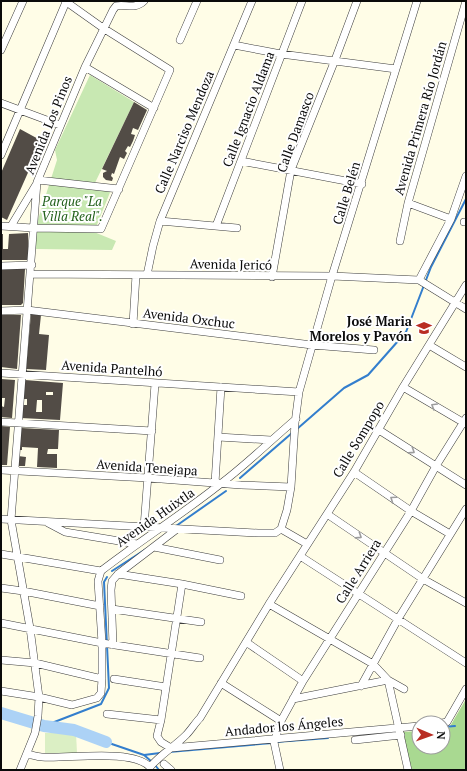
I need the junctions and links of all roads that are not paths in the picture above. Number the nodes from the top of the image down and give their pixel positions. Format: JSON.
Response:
{"nodes":[{"id":1,"x":23,"y":1,"type":"edge"},
{"id":2,"x":65,"y":1,"type":"edge"},
{"id":3,"x":109,"y":1,"type":"edge"},
{"id":4,"x":144,"y":1,"type":"edge"},
{"id":5,"x":197,"y":1,"type":"edge"},
{"id":6,"x":252,"y":1,"type":"edge"},
{"id":7,"x":302,"y":1,"type":"edge"},
{"id":8,"x":357,"y":1,"type":"edge"},
{"id":9,"x":417,"y":1,"type":"edge"},
{"id":10,"x":466,"y":1,"type":"edge"},
{"id":11,"x":116,"y":6,"type":"junction"},
{"id":12,"x":103,"y":28,"type":"junction"},
{"id":13,"x":180,"y":40,"type":"dead end"},
{"id":14,"x":234,"y":45,"type":"junction"},
{"id":15,"x":1,"y":50,"type":"edge"},
{"id":16,"x":281,"y":54,"type":"junction"},
{"id":17,"x":335,"y":60,"type":"junction"},
{"id":18,"x":85,"y":67,"type":"junction"},
{"id":19,"x":396,"y":69,"type":"junction"},
{"id":20,"x":1,"y":102,"type":"edge"},
{"id":21,"x":154,"y":108,"type":"junction"},
{"id":22,"x":19,"y":110,"type":"junction"},
{"id":23,"x":60,"y":125,"type":"junction"},
{"id":24,"x":1,"y":155,"type":"edge"},
{"id":25,"x":241,"y":161,"type":"junction"},
{"id":26,"x":291,"y":170,"type":"junction"},
{"id":27,"x":466,"y":176,"type":"edge"},
{"id":28,"x":38,"y":181,"type":"junction"},
{"id":29,"x":362,"y":184,"type":"junction"},
{"id":30,"x":119,"y":189,"type":"junction"},
{"id":31,"x":408,"y":203,"type":"junction"},
{"id":32,"x":451,"y":219,"type":"junction"},
{"id":33,"x":160,"y":221,"type":"junction"},
{"id":34,"x":1,"y":226,"type":"edge"},
{"id":35,"x":11,"y":226,"type":"junction"},
{"id":36,"x":216,"y":226,"type":"junction"},
{"id":37,"x":33,"y":228,"type":"junction"},
{"id":38,"x":238,"y":228,"type":"dead end"},
{"id":39,"x":400,"y":242,"type":"dead end"},
{"id":40,"x":32,"y":265,"type":"junction"},
{"id":41,"x":1,"y":266,"type":"edge"},
{"id":42,"x":31,"y":274,"type":"junction"},
{"id":43,"x":136,"y":275,"type":"junction"},
{"id":44,"x":147,"y":275,"type":"junction"},
{"id":45,"x":332,"y":276,"type":"junction"},
{"id":46,"x":272,"y":277,"type":"junction"},
{"id":47,"x":420,"y":281,"type":"junction"},
{"id":48,"x":466,"y":285,"type":"edge"},
{"id":49,"x":455,"y":302,"type":"junction"},
{"id":50,"x":466,"y":309,"type":"edge"},
{"id":51,"x":27,"y":310,"type":"junction"},
{"id":52,"x":1,"y":311,"type":"edge"},
{"id":53,"x":134,"y":324,"type":"junction"},
{"id":54,"x":312,"y":345,"type":"junction"},
{"id":55,"x":429,"y":345,"type":"junction"},
{"id":56,"x":374,"y":350,"type":"dead end"},
{"id":57,"x":466,"y":367,"type":"edge"},
{"id":58,"x":1,"y":373,"type":"edge"},
{"id":59,"x":22,"y":374,"type":"junction"},
{"id":60,"x":155,"y":384,"type":"junction"},
{"id":61,"x":221,"y":387,"type":"junction"},
{"id":62,"x":403,"y":387,"type":"junction"},
{"id":63,"x":299,"y":392,"type":"junction"},
{"id":64,"x":295,"y":421,"type":"junction"},
{"id":65,"x":1,"y":422,"type":"edge"},
{"id":66,"x":465,"y":422,"type":"edge"},
{"id":67,"x":19,"y":423,"type":"junction"},
{"id":68,"x":379,"y":430,"type":"junction"},
{"id":69,"x":152,"y":431,"type":"junction"},
{"id":70,"x":218,"y":437,"type":"junction"},
{"id":71,"x":271,"y":440,"type":"junction"},
{"id":72,"x":436,"y":466,"type":"junction"},
{"id":73,"x":1,"y":470,"type":"edge"},
{"id":74,"x":15,"y":471,"type":"junction"},
{"id":75,"x":354,"y":472,"type":"junction"},
{"id":76,"x":148,"y":478,"type":"junction"},
{"id":77,"x":218,"y":484,"type":"junction"},
{"id":78,"x":466,"y":485,"type":"edge"},
{"id":79,"x":291,"y":487,"type":"junction"},
{"id":80,"x":466,"y":509,"type":"edge"},
{"id":81,"x":411,"y":511,"type":"junction"},
{"id":82,"x":327,"y":514,"type":"junction"},
{"id":83,"x":1,"y":519,"type":"edge"},
{"id":84,"x":11,"y":520,"type":"junction"},
{"id":85,"x":46,"y":522,"type":"junction"},
{"id":86,"x":144,"y":527,"type":"junction"},
{"id":87,"x":161,"y":528,"type":"junction"},
{"id":88,"x":281,"y":529,"type":"junction"},
{"id":89,"x":177,"y":530,"type":"junction"},
{"id":90,"x":450,"y":534,"type":"junction"},
{"id":91,"x":137,"y":544,"type":"junction"},
{"id":92,"x":307,"y":544,"type":"junction"},
{"id":93,"x":154,"y":546,"type":"junction"},
{"id":94,"x":384,"y":552,"type":"junction"},
{"id":95,"x":1,"y":554,"type":"edge"},
{"id":96,"x":17,"y":556,"type":"junction"},
{"id":97,"x":300,"y":556,"type":"junction"},
{"id":98,"x":220,"y":560,"type":"dead end"},
{"id":99,"x":101,"y":571,"type":"junction"},
{"id":100,"x":118,"y":574,"type":"junction"},
{"id":101,"x":423,"y":579,"type":"junction"},
{"id":102,"x":182,"y":584,"type":"junction"},
{"id":103,"x":1,"y":588,"type":"edge"},
{"id":104,"x":24,"y":591,"type":"junction"},
{"id":105,"x":358,"y":594,"type":"junction"},
{"id":106,"x":240,"y":596,"type":"dead end"},
{"id":107,"x":466,"y":603,"type":"edge"},
{"id":108,"x":269,"y":604,"type":"junction"},
{"id":109,"x":100,"y":606,"type":"junction"},
{"id":110,"x":112,"y":609,"type":"junction"},
{"id":111,"x":177,"y":619,"type":"junction"},
{"id":112,"x":398,"y":619,"type":"junction"},
{"id":113,"x":201,"y":622,"type":"dead end"},
{"id":114,"x":1,"y":623,"type":"edge"},
{"id":115,"x":30,"y":628,"type":"junction"},
{"id":116,"x":330,"y":640,"type":"junction"},
{"id":117,"x":246,"y":642,"type":"junction"},
{"id":118,"x":108,"y":644,"type":"junction"},
{"id":119,"x":171,"y":653,"type":"junction"},
{"id":120,"x":200,"y":658,"type":"dead end"},
{"id":121,"x":1,"y":660,"type":"edge"},
{"id":122,"x":35,"y":663,"type":"junction"},
{"id":123,"x":466,"y":663,"type":"edge"},
{"id":124,"x":373,"y":664,"type":"junction"},
{"id":125,"x":102,"y":679,"type":"junction"},
{"id":126,"x":114,"y":679,"type":"dead end"},
{"id":127,"x":388,"y":680,"type":"junction"},
{"id":128,"x":302,"y":681,"type":"junction"},
{"id":129,"x":221,"y":683,"type":"junction"},
{"id":130,"x":361,"y":686,"type":"junction"},
{"id":131,"x":166,"y":687,"type":"junction"},
{"id":132,"x":404,"y":689,"type":"dead end"},
{"id":133,"x":466,"y":689,"type":"edge"},
{"id":134,"x":1,"y":691,"type":"edge"},
{"id":135,"x":39,"y":697,"type":"junction"},
{"id":136,"x":293,"y":699,"type":"junction"},
{"id":137,"x":106,"y":714,"type":"dead end"},
{"id":138,"x":450,"y":715,"type":"edge"},
{"id":139,"x":161,"y":720,"type":"junction"},
{"id":140,"x":281,"y":721,"type":"junction"},
{"id":141,"x":411,"y":729,"type":"edge"},
{"id":142,"x":400,"y":732,"type":"junction"},
{"id":143,"x":354,"y":740,"type":"dead end"},
{"id":144,"x":275,"y":743,"type":"junction"},
{"id":145,"x":171,"y":748,"type":"junction"},
{"id":146,"x":27,"y":754,"type":"junction"},
{"id":147,"x":164,"y":764,"type":"dead end"},
{"id":148,"x":151,"y":768,"type":"edge"},
{"id":149,"x":20,"y":770,"type":"edge"},
{"id":150,"x":170,"y":770,"type":"edge"},
{"id":151,"x":279,"y":770,"type":"edge"},
{"id":152,"x":408,"y":770,"type":"edge"}],
"edges":[{"from":1,"to":15,"type":"street"},
{"from":2,"to":12,"type":"street"},
{"from":2,"to":22,"type":"street"},
{"from":3,"to":11,"type":"street"},
{"from":4,"to":11,"type":"street"},
{"from":5,"to":13,"type":"street"},
{"from":6,"to":14,"type":"street","name":"Calle Narciso Mendoza"},
{"from":7,"to":16,"type":"street","name":"Calle Ignacio Aldama"},
{"from":8,"to":17,"type":"street","name":"Calle Damasco"},
{"from":9,"to":19,"type":"street","name":"Calle Belén"},
{"from":10,"to":31,"type":"street","name":"Avenida Primera Río Jordán"},
{"from":11,"to":12,"type":"street","name":"Avenida Los Pinos"},
{"from":12,"to":18,"type":"street","name":"Avenida Los Pinos"},
{"from":12,"to":21,"type":"street"},
{"from":14,"to":16,"type":"street"},
{"from":14,"to":33,"type":"street","name":"Calle Narciso Mendoza"},
{"from":16,"to":17,"type":"street"},
{"from":16,"to":25,"type":"street","name":"Calle Ignacio Aldama"},
{"from":17,"to":19,"type":"street"},
{"from":17,"to":26,"type":"street","name":"Calle Damasco"},
{"from":18,"to":21,"type":"street"},
{"from":18,"to":23,"type":"street","name":"Avenida Los Pinos"},
{"from":19,"to":29,"type":"street","name":"Calle Belén"},
{"from":20,"to":22,"type":"street"},
{"from":21,"to":30,"type":"street"},
{"from":22,"to":23,"type":"street"},
{"from":22,"to":24,"type":"street"},
{"from":23,"to":28,"type":"street","name":"Avenida Los Pinos"},
{"from":25,"to":26,"type":"street"},
{"from":25,"to":36,"type":"street","name":"Calle Ignacio Aldama"},
{"from":26,"to":29,"type":"street"},
{"from":26,"to":46,"type":"street","name":"Calle Damasco"},
{"from":27,"to":32,"type":"street"},
{"from":28,"to":30,"type":"street"},
{"from":28,"to":35,"type":"street"},
{"from":28,"to":37,"type":"street","name":"Avenida Los Pinos"},
{"from":29,"to":45,"type":"street","name":"Calle Belén"},
{"from":30,"to":37,"type":"street"},
{"from":31,"to":32,"type":"street"},
{"from":31,"to":39,"type":"street","name":"Avenida Primera Río Jordán"},
{"from":32,"to":47,"type":"street"},
{"from":33,"to":36,"type":"street"},
{"from":33,"to":44,"type":"street","name":"Calle Narciso Mendoza"},
{"from":34,"to":35,"type":"street"},
{"from":35,"to":37,"type":"street"},
{"from":36,"to":38,"type":"street"},
{"from":37,"to":40,"type":"street","name":"Avenida Los Pinos"},
{"from":40,"to":41,"type":"street"},
{"from":40,"to":42,"type":"street","name":"Avenida Los Pinos"},
{"from":42,"to":43,"type":"street","name":"Avenida Jericó"},
{"from":42,"to":51,"type":"street","name":"Avenida Los Pinos"},
{"from":43,"to":44,"type":"street","name":"Avenida Jericó"},
{"from":43,"to":53,"type":"street"},
{"from":44,"to":46,"type":"street","name":"Avenida Jericó"},
{"from":45,"to":46,"type":"street","name":"Avenida Jericó"},
{"from":45,"to":47,"type":"street","name":"Avenida Jericó"},
{"from":45,"to":54,"type":"street","name":"Calle Belén"},
{"from":47,"to":49,"type":"street","name":"Avenida Jericó"},
{"from":48,"to":49,"type":"street","name":"Calle Sompopo"},
{"from":49,"to":50,"type":"street","name":"Avenida Jericó"},
{"from":49,"to":55,"type":"street","name":"Calle Sompopo"},
{"from":51,"to":52,"type":"street","name":"Avenida Oxchuc"},
{"from":51,"to":53,"type":"street","name":"Avenida Oxchuc"},
{"from":51,"to":59,"type":"street","name":"Avenida Los Pinos"},
{"from":53,"to":54,"type":"street","name":"Avenida Oxchuc"},
{"from":54,"to":56,"type":"street","name":"Avenida Oxchuc"},
{"from":54,"to":63,"type":"street","name":"Calle Belén"},
{"from":55,"to":57,"type":"street"},
{"from":55,"to":62,"type":"street","name":"Calle Sompopo"},
{"from":58,"to":59,"type":"street","name":"Avenida Pantelhó"},
{"from":59,"to":60,"type":"street","name":"Avenida Pantelhó"},
{"from":59,"to":67,"type":"street","name":"Avenida Los Pinos"},
{"from":60,"to":61,"type":"street","name":"Avenida Pantelhó"},
{"from":60,"to":69,"type":"street"},
{"from":61,"to":63,"type":"street","name":"Avenida Pantelhó"},
{"from":61,"to":70,"type":"street"},
{"from":66,"to":62,"type":"street","one_way":true},
{"from":62,"to":68,"type":"street","name":"Calle Sompopo"},
{"from":63,"to":64,"type":"street","name":"Calle Belén"},
{"from":64,"to":71,"type":"street","name":"Avenida Huixtla"},
{"from":64,"to":79,"type":"street","name":"Calle Belén"},
{"from":65,"to":67,"type":"street"},
{"from":66,"to":72,"type":"street","name":"Calle Arriera"},
{"from":67,"to":69,"type":"street"},
{"from":67,"to":74,"type":"street","name":"Avenida Los Pinos"},
{"from":68,"to":72,"type":"street","one_way":true},
{"from":68,"to":75,"type":"street","name":"Calle Sompopo"},
{"from":69,"to":76,"type":"street"},
{"from":70,"to":71,"type":"street"},
{"from":70,"to":77,"type":"street"},
{"from":71,"to":77,"type":"street","name":"Avenida Huixtla"},
{"from":72,"to":78,"type":"street"},
{"from":72,"to":81,"type":"street","name":"Calle Arriera"},
{"from":73,"to":74,"type":"street","name":"Avenida Tenejapa"},
{"from":74,"to":76,"type":"street","name":"Avenida Tenejapa"},
{"from":74,"to":84,"type":"street","name":"Avenida Los Pinos"},
{"from":81,"to":75,"type":"street","one_way":true},
{"from":75,"to":82,"type":"street","name":"Calle Sompopo"},
{"from":76,"to":77,"type":"street","name":"Avenida Tenejapa"},
{"from":76,"to":86,"type":"street"},
{"from":77,"to":79,"type":"street","name":"Avenida Tenejapa"},
{"from":77,"to":87,"type":"street","name":"Avenida Huixtla"},
{"from":79,"to":88,"type":"street","name":"Calle Belén"},
{"from":80,"to":90,"type":"street"},
{"from":81,"to":90,"type":"street"},
{"from":81,"to":94,"type":"street","name":"Calle Arriera"},
{"from":82,"to":92,"type":"street","name":"Calle Sompopo"},
{"from":82,"to":94,"type":"street","one_way":true},
{"from":83,"to":84,"type":"street"},
{"from":84,"to":85,"type":"street"},
{"from":84,"to":96,"type":"street","name":"Avenida Los Pinos"},
{"from":85,"to":86,"type":"street"},
{"from":85,"to":91,"type":"street"},
{"from":86,"to":87,"type":"street"},
{"from":87,"to":89,"type":"street"},
{"from":87,"to":91,"type":"street","name":"Avenida Huixtla"},
{"from":88,"to":89,"type":"street"},
{"from":88,"to":92,"type":"street"},
{"from":89,"to":93,"type":"street"},
{"from":90,"to":101,"type":"street"},
{"from":91,"to":99,"type":"street","name":"Avenida Huixtla"},
{"from":92,"to":97,"type":"street","name":"Calle Sompopo"},
{"from":93,"to":98,"type":"street"},
{"from":93,"to":100,"type":"street"},
{"from":94,"to":101,"type":"street"},
{"from":94,"to":105,"type":"street","name":"Calle Arriera"},
{"from":95,"to":96,"type":"street"},
{"from":96,"to":99,"type":"street"},
{"from":96,"to":104,"type":"street","name":"Avenida Los Pinos"},
{"from":97,"to":105,"type":"street"},
{"from":97,"to":108,"type":"street","name":"Calle Sompopo"},
{"from":99,"to":109,"type":"street"},
{"from":100,"to":102,"type":"street"},
{"from":100,"to":110,"type":"street"},
{"from":101,"to":107,"type":"street"},
{"from":101,"to":112,"type":"street"},
{"from":102,"to":106,"type":"street"},
{"from":102,"to":111,"type":"street"},
{"from":103,"to":104,"type":"street"},
{"from":104,"to":109,"type":"street"},
{"from":104,"to":115,"type":"street","name":"Avenida Los Pinos"},
{"from":105,"to":112,"type":"street"},
{"from":105,"to":116,"type":"street","name":"Calle Arriera"},
{"from":108,"to":116,"type":"street"},
{"from":108,"to":117,"type":"street","name":"Calle Sompopo"},
{"from":109,"to":118,"type":"street"},
{"from":110,"to":111,"type":"street"},
{"from":110,"to":118,"type":"street"},
{"from":111,"to":113,"type":"street"},
{"from":111,"to":119,"type":"street"},
{"from":112,"to":123,"type":"street"},
{"from":112,"to":124,"type":"street"},
{"from":114,"to":115,"type":"street"},
{"from":115,"to":118,"type":"street"},
{"from":115,"to":122,"type":"street","name":"Avenida Los Pinos"},
{"from":116,"to":124,"type":"street"},
{"from":116,"to":128,"type":"street","name":"Calle Arriera"},
{"from":117,"to":128,"type":"street"},
{"from":117,"to":129,"type":"street","name":"Calle Sompopo"},
{"from":118,"to":119,"type":"street"},
{"from":118,"to":125,"type":"street"},
{"from":119,"to":120,"type":"street"},
{"from":119,"to":131,"type":"street"},
{"from":121,"to":122,"type":"street"},
{"from":122,"to":125,"type":"street"},
{"from":122,"to":135,"type":"street","name":"Avenida Los Pinos"},
{"from":124,"to":127,"type":"street"},
{"from":124,"to":130,"type":"street"},
{"from":125,"to":135,"type":"street"},
{"from":126,"to":131,"type":"street"},
{"from":127,"to":130,"type":"street"},
{"from":127,"to":132,"type":"street"},
{"from":127,"to":142,"type":"street"},
{"from":128,"to":136,"type":"street","name":"Calle Arriera"},
{"from":129,"to":140,"type":"street"},
{"from":129,"to":145,"type":"street","name":"Calle Sompopo"},
{"from":130,"to":136,"type":"street"},
{"from":131,"to":139,"type":"street"},
{"from":133,"to":138,"type":"street"},
{"from":134,"to":135,"type":"street"},
{"from":135,"to":146,"type":"street","name":"Avenida Los Pinos"},
{"from":136,"to":140,"type":"street","name":"Calle Arriera"},
{"from":137,"to":139,"type":"street"},
{"from":139,"to":145,"type":"street"},
{"from":140,"to":144,"type":"street","name":"Calle Arriera"},
{"from":141,"to":142,"type":"street"},
{"from":142,"to":143,"type":"street"},
{"from":142,"to":144,"type":"street","name":"Andador los Ángeles"},
{"from":142,"to":152,"type":"street"},
{"from":144,"to":145,"type":"street","name":"Andador los Ángeles"},
{"from":144,"to":151,"type":"street"},
{"from":145,"to":148,"type":"street"},
{"from":146,"to":148,"type":"street"},
{"from":146,"to":149,"type":"street","name":"Avenida Los Pinos"},
{"from":147,"to":150,"type":"street"}]}
